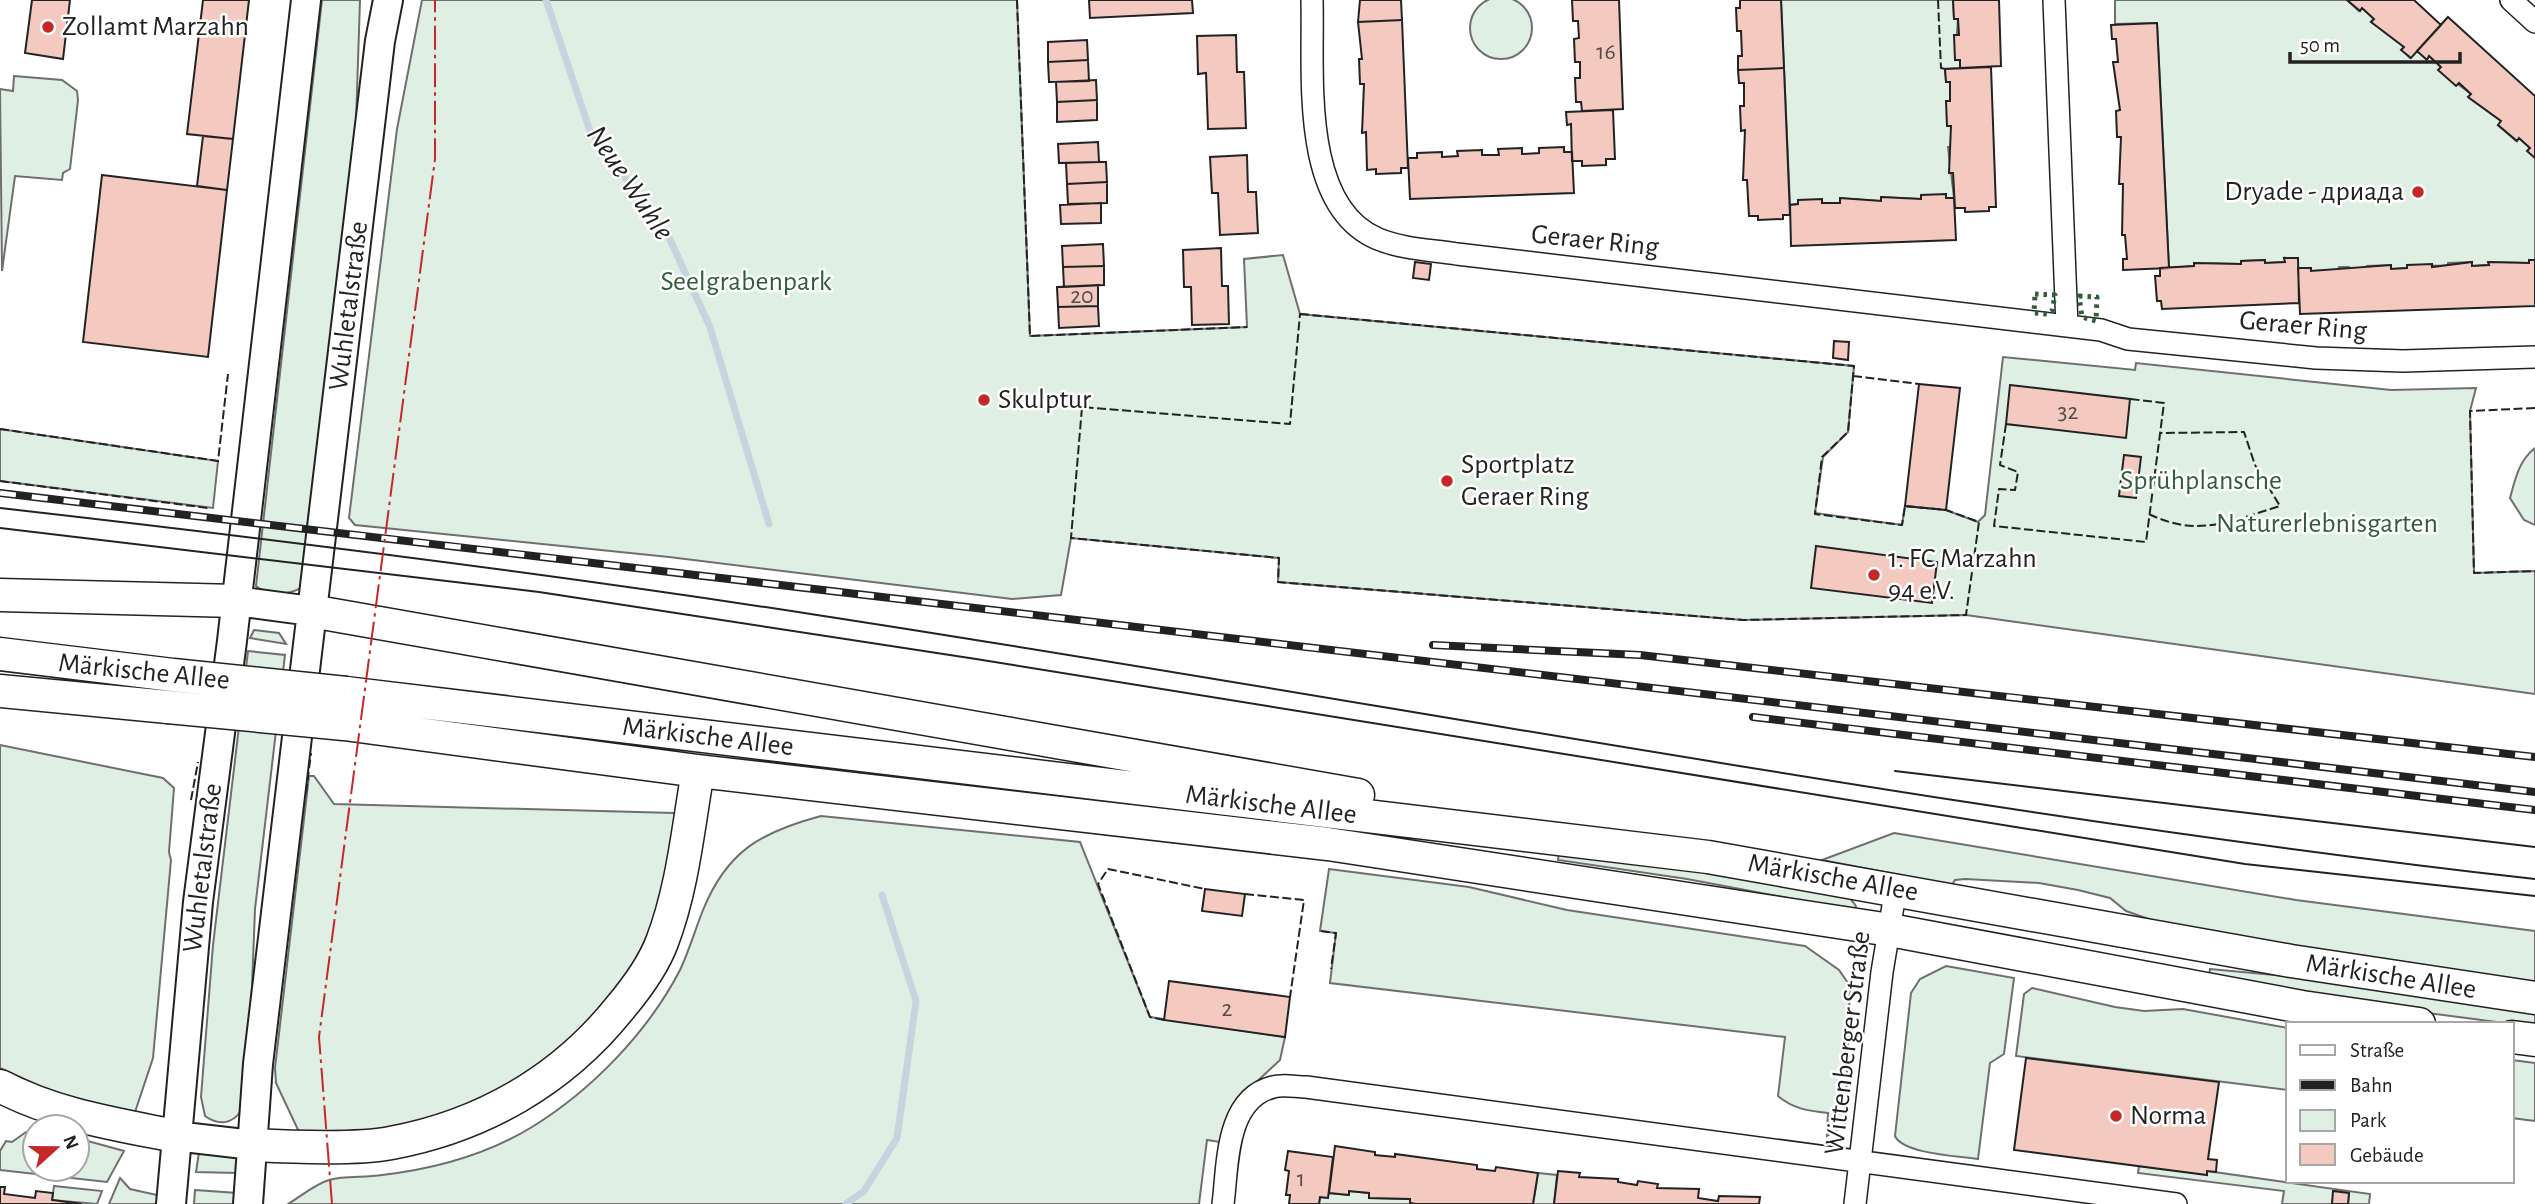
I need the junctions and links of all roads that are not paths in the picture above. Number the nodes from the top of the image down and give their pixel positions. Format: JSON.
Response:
{"nodes":[{"id":1,"x":306,"y":0,"type":"edge"},
{"id":2,"x":388,"y":0,"type":"edge"},
{"id":3,"x":1312,"y":0,"type":"edge"},
{"id":4,"x":2054,"y":0,"type":"edge"},
{"id":5,"x":2511,"y":0,"type":"edge"},
{"id":6,"x":2535,"y":22,"type":"edge"},
{"id":7,"x":2067,"y":326,"type":"junction"},
{"id":8,"x":2535,"y":357,"type":"edge"},
{"id":9,"x":0,"y":595,"type":"edge"},
{"id":10,"x":236,"y":601,"type":"junction"},
{"id":11,"x":311,"y":611,"type":"junction"},
{"id":12,"x":0,"y":654,"type":"edge"},
{"id":13,"x":0,"y":691,"type":"edge"},
{"id":14,"x":345,"y":709,"type":"junction"},
{"id":15,"x":695,"y":786,"type":"junction"},
{"id":16,"x":1708,"y":857,"type":"junction"},
{"id":17,"x":1896,"y":888,"type":"junction"},
{"id":18,"x":1890,"y":930,"type":"junction"},
{"id":19,"x":2535,"y":998,"type":"edge"},
{"id":20,"x":2405,"y":1022,"type":"edge"},
{"id":21,"x":2514,"y":1037,"type":"edge"},
{"id":22,"x":2535,"y":1041,"type":"edge"},
{"id":23,"x":0,"y":1086,"type":"edge"},
{"id":24,"x":175,"y":1136,"type":"junction"},
{"id":25,"x":253,"y":1145,"type":"junction"},
{"id":26,"x":1861,"y":1163,"type":"junction"},
{"id":27,"x":171,"y":1204,"type":"edge"},
{"id":28,"x":248,"y":1204,"type":"edge"},
{"id":29,"x":1223,"y":1204,"type":"edge"},
{"id":30,"x":1856,"y":1204,"type":"edge"},
{"id":31,"x":2176,"y":1204,"type":"edge"}],
"edges":[{"from":1,"to":10,"type":"main road","name":"Wuhletalstraße"},
{"from":2,"to":11,"type":"main road","name":"Wuhletalstraße"},
{"from":3,"to":7,"type":"street","name":"Geraer Ring"},
{"from":4,"to":7,"type":"street"},
{"from":5,"to":6,"type":"street"},
{"from":7,"to":8,"type":"street","name":"Geraer Ring"},
{"from":9,"to":10,"type":"main road"},
{"from":10,"to":11,"type":"main road"},
{"from":10,"to":24,"type":"main road","name":"Wuhletalstraße"},
{"from":11,"to":16,"type":"main road"},
{"from":11,"to":25,"type":"main road","name":"Wuhletalstraße"},
{"from":12,"to":14,"type":"main road","name":"Märkische Allee","bridge":true},
{"from":13,"to":14,"type":"main road","name":"Märkische Allee","bridge":true},
{"from":14,"to":15,"type":"main road","name":"Märkische Allee"},
{"from":14,"to":16,"type":"main road","name":"Märkische Allee"},
{"from":15,"to":18,"type":"main road","name":"Märkische Allee"},
{"from":15,"to":25,"type":"main road"},
{"from":16,"to":17,"type":"main road","name":"Märkische Allee"},
{"from":17,"to":18,"type":"street","name":"Wittenberger Straße"},
{"from":17,"to":19,"type":"main road","name":"Märkische Allee"},
{"from":18,"to":20,"type":"main road","name":"Märkische Allee"},
{"from":18,"to":26,"type":"street","name":"Wittenberger Straße"},
{"from":21,"to":22,"type":"main road"},
{"from":23,"to":24,"type":"main road"},
{"from":24,"to":25,"type":"main road"},
{"from":24,"to":27,"type":"main road","name":"Wuhletalstraße"},
{"from":25,"to":28,"type":"main road","name":"Wuhletalstraße"},
{"from":26,"to":29,"type":"street"},
{"from":26,"to":30,"type":"street","name":"Wittenberger Straße"},
{"from":26,"to":31,"type":"street"}]}
